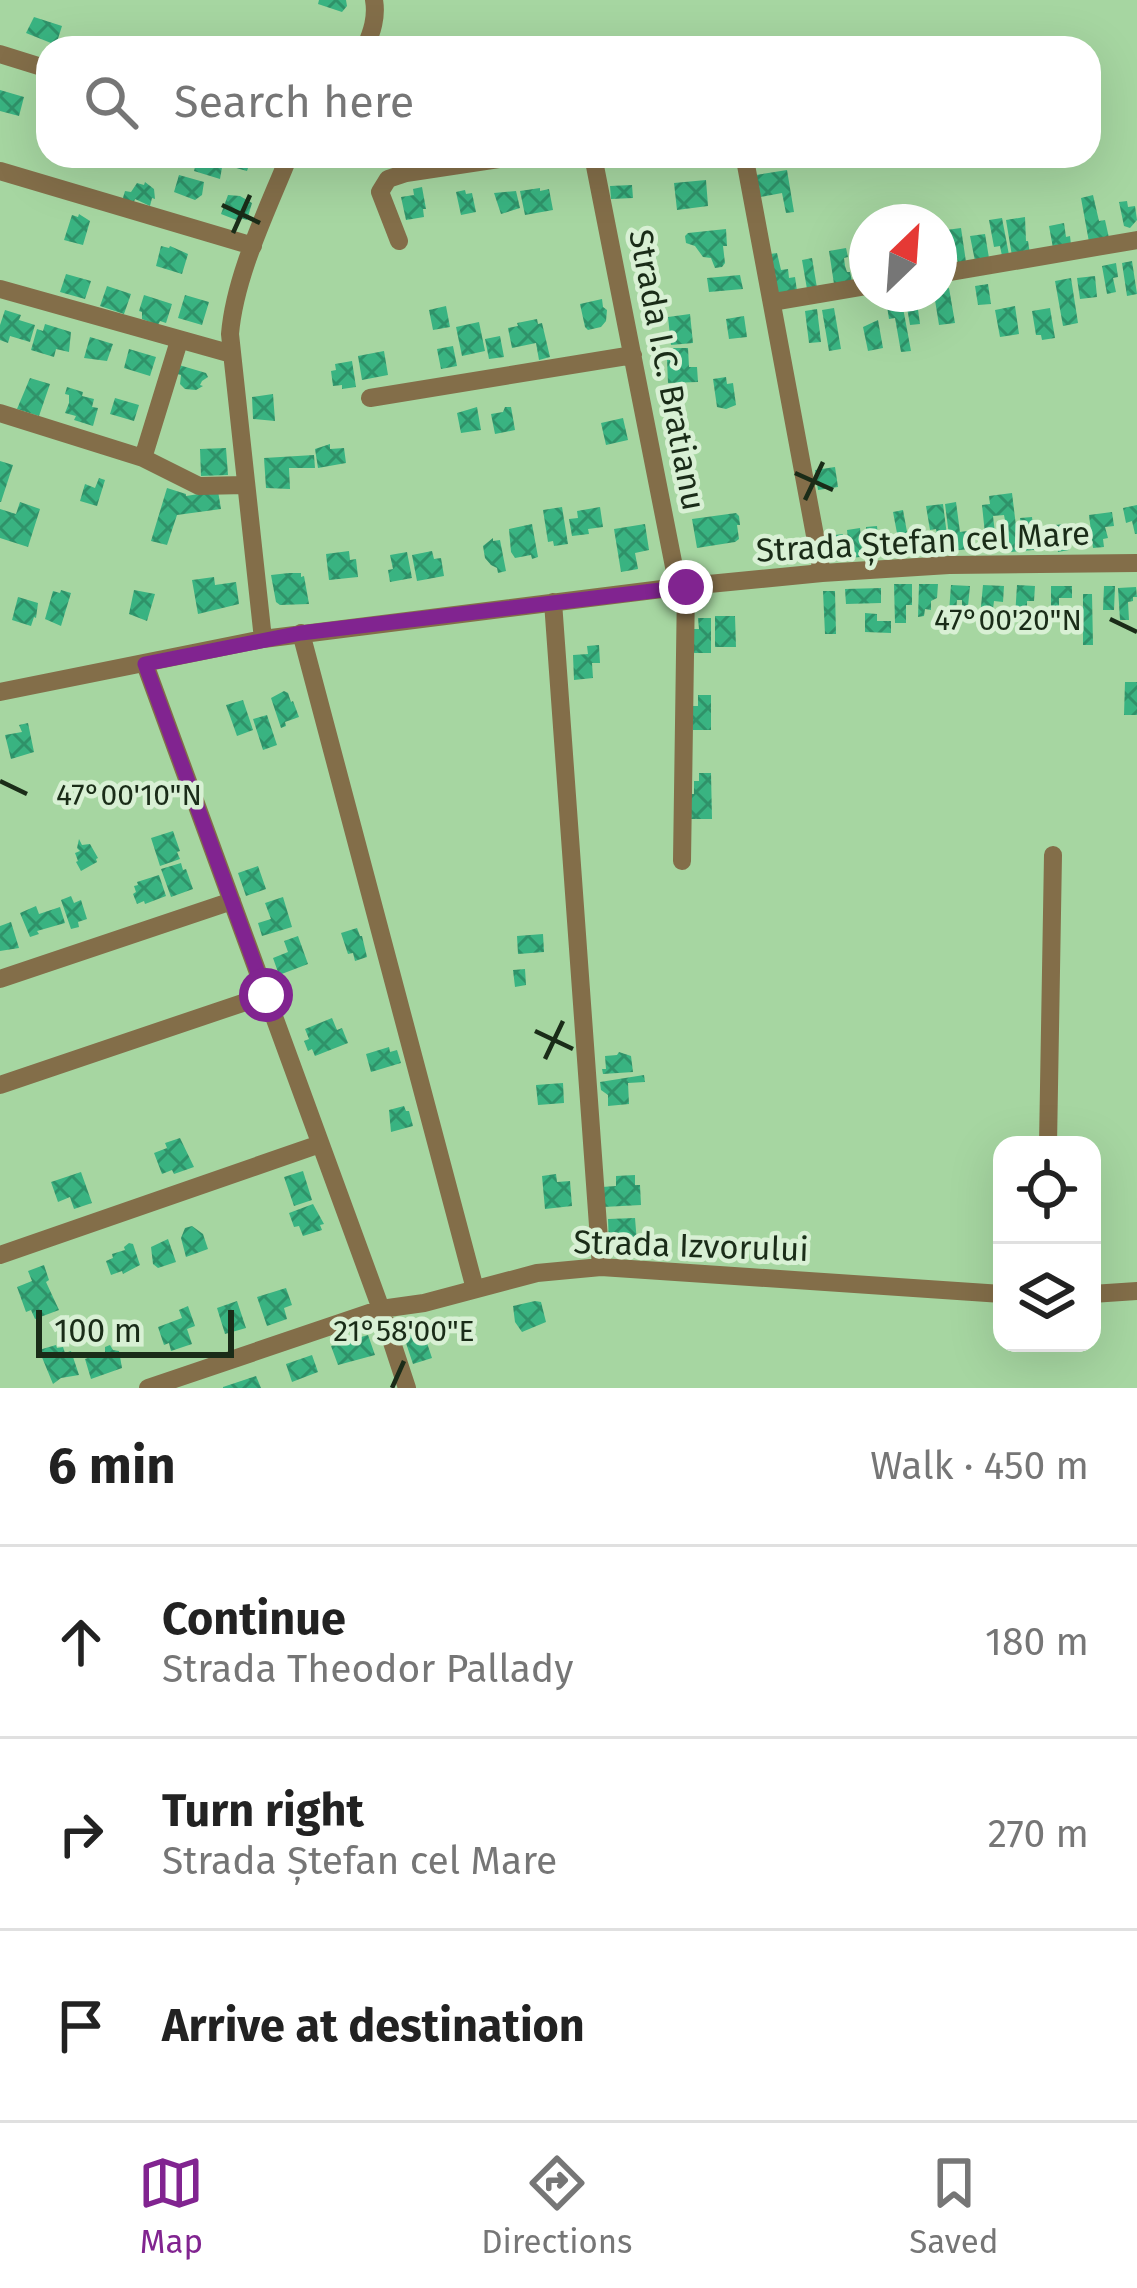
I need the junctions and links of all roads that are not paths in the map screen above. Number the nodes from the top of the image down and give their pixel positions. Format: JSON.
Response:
{"nodes":[{"id":1,"x":375,"y":5,"type":"edge"},
{"id":2,"x":370,"y":36,"type":"edge"},
{"id":3,"x":0,"y":54,"type":"edge"},
{"id":4,"x":36,"y":65,"type":"edge"},
{"id":5,"x":284,"y":168,"type":"edge"},
{"id":6,"x":440,"y":168,"type":"edge"},
{"id":7,"x":597,"y":168,"type":"edge"},
{"id":8,"x":747,"y":168,"type":"edge"},
{"id":9,"x":0,"y":171,"type":"edge"},
{"id":10,"x":1137,"y":240,"type":"edge"},
{"id":11,"x":399,"y":241,"type":"dead end"},
{"id":12,"x":253,"y":246,"type":"junction"},
{"id":13,"x":957,"y":271,"type":"edge"},
{"id":14,"x":0,"y":289,"type":"edge"},
{"id":15,"x":849,"y":289,"type":"edge"},
{"id":16,"x":772,"y":302,"type":"junction"},
{"id":17,"x":179,"y":340,"type":"junction"},
{"id":18,"x":232,"y":355,"type":"junction"},
{"id":19,"x":633,"y":355,"type":"junction"},
{"id":20,"x":370,"y":398,"type":"dead end"},
{"id":21,"x":0,"y":412,"type":"edge"},
{"id":22,"x":143,"y":458,"type":"junction"},
{"id":23,"x":244,"y":485,"type":"junction"},
{"id":24,"x":1137,"y":563,"type":"edge"},
{"id":25,"x":822,"y":573,"type":"junction"},
{"id":26,"x":682,"y":587,"type":"junction"},
{"id":27,"x":553,"y":602,"type":"junction"},
{"id":28,"x":301,"y":633,"type":"junction"},
{"id":29,"x":263,"y":639,"type":"junction"},
{"id":30,"x":145,"y":664,"type":"junction"},
{"id":31,"x":0,"y":692,"type":"edge"},
{"id":32,"x":1053,"y":855,"type":"dead end"},
{"id":33,"x":682,"y":861,"type":"dead end"},
{"id":34,"x":232,"y":901,"type":"junction"},
{"id":35,"x":0,"y":979,"type":"edge"},
{"id":36,"x":266,"y":995,"type":"junction"},
{"id":37,"x":0,"y":1085,"type":"edge"},
{"id":38,"x":1048,"y":1136,"type":"edge"},
{"id":39,"x":320,"y":1144,"type":"junction"},
{"id":40,"x":0,"y":1255,"type":"edge"},
{"id":41,"x":601,"y":1267,"type":"junction"},
{"id":42,"x":475,"y":1289,"type":"junction"},
{"id":43,"x":1137,"y":1291,"type":"edge"},
{"id":44,"x":993,"y":1293,"type":"edge"},
{"id":45,"x":1101,"y":1293,"type":"edge"},
{"id":46,"x":381,"y":1309,"type":"junction"},
{"id":47,"x":148,"y":1388,"type":"edge"},
{"id":48,"x":407,"y":1388,"type":"edge"}],
"edges":[{"from":1,"to":2,"type":"street"},
{"from":3,"to":4,"type":"street"},
{"from":5,"to":12,"type":"street"},
{"from":6,"to":11,"type":"street"},
{"from":7,"to":19,"type":"street","name":"Strada I.C. Bratianu"},
{"from":8,"to":16,"type":"street"},
{"from":9,"to":12,"type":"street"},
{"from":10,"to":13,"type":"street"},
{"from":12,"to":18,"type":"street"},
{"from":14,"to":17,"type":"street"},
{"from":15,"to":16,"type":"street"},
{"from":16,"to":25,"type":"street"},
{"from":17,"to":18,"type":"street"},
{"from":17,"to":22,"type":"street"},
{"from":18,"to":23,"type":"street"},
{"from":19,"to":20,"type":"street"},
{"from":19,"to":26,"type":"street","name":"Strada I.C. Bratianu"},
{"from":21,"to":22,"type":"street"},
{"from":22,"to":23,"type":"street"},
{"from":23,"to":29,"type":"street"},
{"from":24,"to":25,"type":"street","name":"Strada Ștefan cel Mare"},
{"from":25,"to":26,"type":"street","name":"Strada Ștefan cel Mare"},
{"from":26,"to":27,"type":"street","name":"Strada Ștefan cel Mare"},
{"from":26,"to":33,"type":"street","name":"Strada I.C. Bratianu"},
{"from":27,"to":28,"type":"street","name":"Strada Ștefan cel Mare"},
{"from":27,"to":41,"type":"street"},
{"from":28,"to":29,"type":"street","name":"Strada Ștefan cel Mare"},
{"from":28,"to":42,"type":"street"},
{"from":29,"to":30,"type":"street","name":"Strada Ștefan cel Mare"},
{"from":30,"to":31,"type":"street","name":"Strada Ștefan cel Mare"},
{"from":30,"to":34,"type":"street"},
{"from":32,"to":38,"type":"street"},
{"from":34,"to":35,"type":"street"},
{"from":34,"to":36,"type":"street"},
{"from":36,"to":37,"type":"street"},
{"from":36,"to":39,"type":"street"},
{"from":39,"to":40,"type":"street"},
{"from":39,"to":46,"type":"street"},
{"from":41,"to":42,"type":"street","name":"Strada Izvorului"},
{"from":41,"to":44,"type":"street","name":"Strada Izvorului"},
{"from":42,"to":46,"type":"street","name":"Strada Izvorului"},
{"from":43,"to":45,"type":"street"},
{"from":46,"to":47,"type":"street","name":"Strada Izvorului"},
{"from":46,"to":48,"type":"street"}]}
